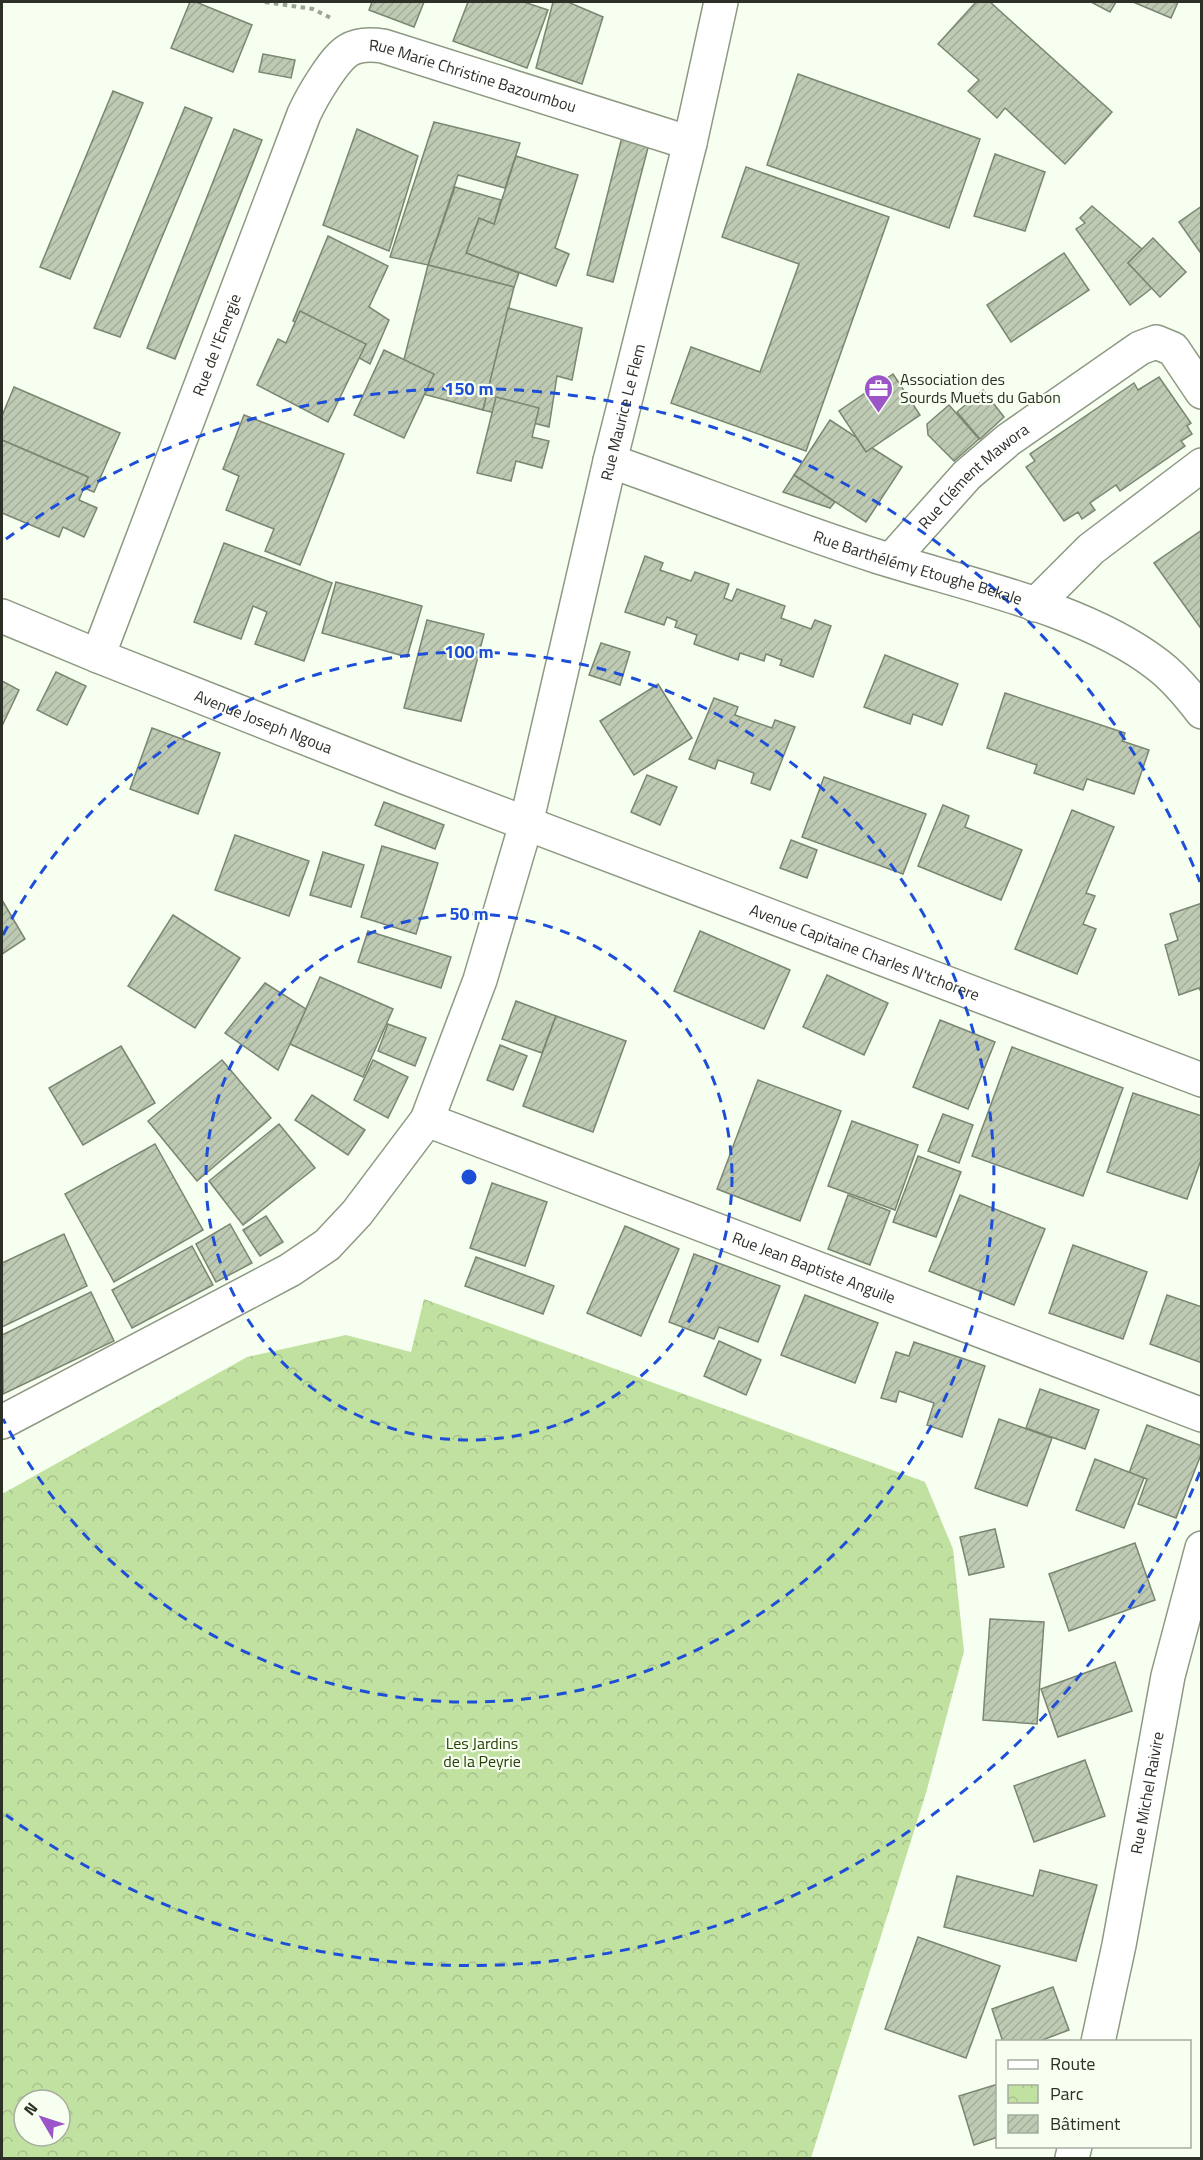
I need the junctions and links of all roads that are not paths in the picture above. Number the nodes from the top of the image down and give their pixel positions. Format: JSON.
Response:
{"nodes":[{"id":1,"x":721,"y":2,"type":"edge"},
{"id":2,"x":356,"y":46,"type":"joint"},
{"id":3,"x":690,"y":143,"type":"junction"},
{"id":4,"x":1202,"y":392,"type":"edge"},
{"id":5,"x":610,"y":461,"type":"junction"},
{"id":6,"x":1202,"y":465,"type":"edge"},
{"id":7,"x":891,"y":560,"type":"junction"},
{"id":8,"x":1035,"y":605,"type":"junction"},
{"id":9,"x":2,"y":616,"type":"edge"},
{"id":10,"x":98,"y":656,"type":"junction"},
{"id":11,"x":1202,"y":712,"type":"edge"},
{"id":12,"x":526,"y":824,"type":"junction"},
{"id":13,"x":1202,"y":1080,"type":"edge"},
{"id":14,"x":427,"y":1120,"type":"junction"},
{"id":15,"x":1202,"y":1415,"type":"edge"},
{"id":16,"x":2,"y":1422,"type":"edge"},
{"id":17,"x":1202,"y":1548,"type":"edge"},
{"id":18,"x":1098,"y":2040,"type":"edge"}],
"edges":[{"from":1,"to":3,"type":"street","name":"Rue Maurice Le Flem"},
{"from":2,"to":3,"type":"street","name":"Rue Marie Christine Bazoumbou"},
{"from":2,"to":10,"type":"street","name":"Rue de l'Energie"},
{"from":3,"to":5,"type":"street","name":"Rue Maurice Le Flem"},
{"from":4,"to":7,"type":"street","name":"Rue Clément Mawora"},
{"from":5,"to":7,"type":"street","name":"Rue Barthélémy Etoughe Bekale"},
{"from":5,"to":12,"type":"street","name":"Rue Maurice Le Flem"},
{"from":6,"to":8,"type":"street"},
{"from":7,"to":8,"type":"street","name":"Rue Barthélémy Etoughe Bekale"},
{"from":8,"to":11,"type":"street","name":"Rue Barthélémy Etoughe Bekale"},
{"from":9,"to":10,"type":"street","name":"Avenue Joseph Ngoua"},
{"from":10,"to":12,"type":"street","name":"Avenue Joseph Ngoua"},
{"from":12,"to":13,"type":"street","name":"Avenue Capitaine Charles N'tchorere"},
{"from":12,"to":14,"type":"street","name":"Rue Maurice Le Flem"},
{"from":14,"to":15,"type":"street","name":"Rue Jean Baptiste Anguile"},
{"from":14,"to":16,"type":"street","name":"Rue Maurice Le Flem"},
{"from":17,"to":18,"type":"street","name":"Rue Michel Raivire"}]}
